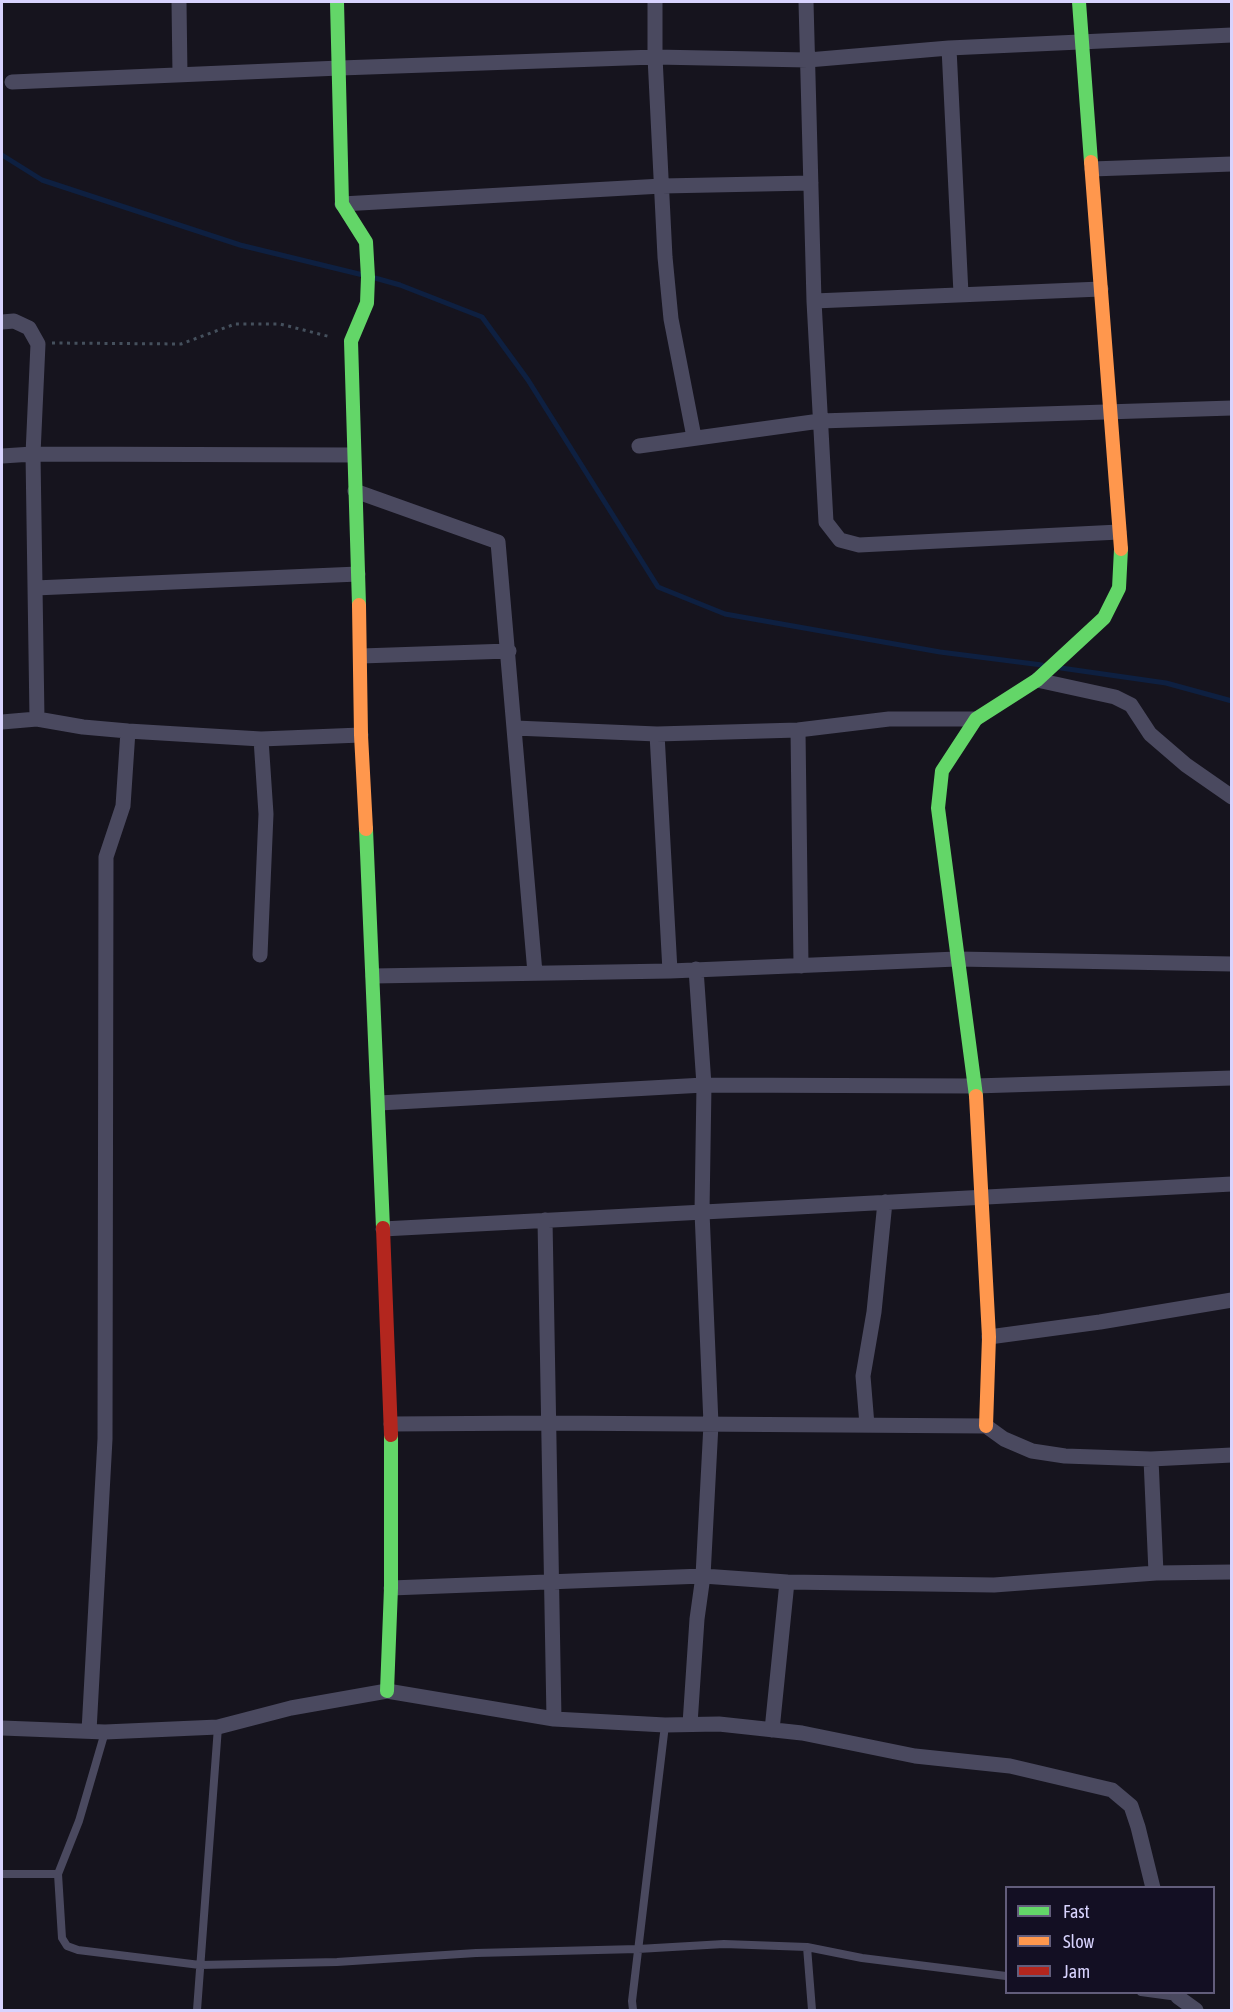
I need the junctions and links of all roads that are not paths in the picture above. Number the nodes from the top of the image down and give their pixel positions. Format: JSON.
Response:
{"nodes":[{"id":1,"x":179,"y":2,"type":"edge"},
{"id":2,"x":337,"y":2,"type":"edge"},
{"id":3,"x":654,"y":2,"type":"edge"},
{"id":4,"x":806,"y":2,"type":"edge"},
{"id":5,"x":1078,"y":2,"type":"edge"},
{"id":6,"x":1232,"y":35,"type":"edge"},
{"id":7,"x":1082,"y":42,"type":"junction"},
{"id":8,"x":949,"y":48,"type":"junction"},
{"id":9,"x":655,"y":57,"type":"junction"},
{"id":10,"x":808,"y":60,"type":"junction"},
{"id":11,"x":340,"y":68,"type":"junction"},
{"id":12,"x":180,"y":75,"type":"junction"},
{"id":13,"x":12,"y":82,"type":"dead end"},
{"id":14,"x":1232,"y":164,"type":"edge"},
{"id":15,"x":1092,"y":169,"type":"junction"},
{"id":16,"x":811,"y":183,"type":"junction"},
{"id":17,"x":662,"y":186,"type":"junction"},
{"id":18,"x":342,"y":204,"type":"junction"},
{"id":19,"x":1101,"y":289,"type":"junction"},
{"id":20,"x":961,"y":294,"type":"junction"},
{"id":21,"x":814,"y":301,"type":"junction"},
{"id":22,"x":2,"y":322,"type":"edge"},
{"id":23,"x":1232,"y":408,"type":"edge"},
{"id":24,"x":1110,"y":412,"type":"junction"},
{"id":25,"x":820,"y":421,"type":"junction"},
{"id":26,"x":694,"y":437,"type":"junction"},
{"id":27,"x":639,"y":446,"type":"dead end"},
{"id":28,"x":33,"y":454,"type":"junction"},
{"id":29,"x":353,"y":455,"type":"junction"},
{"id":30,"x":2,"y":456,"type":"edge"},
{"id":31,"x":355,"y":491,"type":"junction"},
{"id":32,"x":1119,"y":532,"type":"junction"},
{"id":33,"x":358,"y":574,"type":"junction"},
{"id":34,"x":35,"y":588,"type":"junction"},
{"id":35,"x":508,"y":651,"type":"junction"},
{"id":36,"x":361,"y":656,"type":"junction"},
{"id":37,"x":1037,"y":680,"type":"junction"},
{"id":38,"x":37,"y":719,"type":"junction"},
{"id":39,"x":976,"y":719,"type":"junction"},
{"id":40,"x":2,"y":722,"type":"edge"},
{"id":41,"x":515,"y":728,"type":"junction"},
{"id":42,"x":798,"y":730,"type":"junction"},
{"id":43,"x":128,"y":731,"type":"junction"},
{"id":44,"x":657,"y":734,"type":"junction"},
{"id":45,"x":361,"y":735,"type":"junction"},
{"id":46,"x":261,"y":739,"type":"junction"},
{"id":47,"x":1232,"y":797,"type":"edge"},
{"id":48,"x":260,"y":955,"type":"dead end"},
{"id":49,"x":957,"y":959,"type":"junction"},
{"id":50,"x":1232,"y":964,"type":"edge"},
{"id":51,"x":801,"y":966,"type":"junction"},
{"id":52,"x":696,"y":969,"type":"junction"},
{"id":53,"x":670,"y":970,"type":"junction"},
{"id":54,"x":535,"y":973,"type":"junction"},
{"id":55,"x":374,"y":976,"type":"junction"},
{"id":56,"x":1232,"y":1078,"type":"edge"},
{"id":57,"x":704,"y":1085,"type":"junction"},
{"id":58,"x":975,"y":1086,"type":"junction"},
{"id":59,"x":378,"y":1103,"type":"junction"},
{"id":60,"x":1232,"y":1184,"type":"edge"},
{"id":61,"x":981,"y":1197,"type":"junction"},
{"id":62,"x":885,"y":1202,"type":"junction"},
{"id":63,"x":702,"y":1212,"type":"junction"},
{"id":64,"x":545,"y":1220,"type":"junction"},
{"id":65,"x":383,"y":1229,"type":"junction"},
{"id":66,"x":1232,"y":1300,"type":"edge"},
{"id":67,"x":989,"y":1338,"type":"junction"},
{"id":68,"x":548,"y":1423,"type":"junction"},
{"id":69,"x":391,"y":1424,"type":"junction"},
{"id":70,"x":711,"y":1424,"type":"junction"},
{"id":71,"x":867,"y":1425,"type":"junction"},
{"id":72,"x":986,"y":1426,"type":"junction"},
{"id":73,"x":1232,"y":1455,"type":"edge"},
{"id":74,"x":1151,"y":1459,"type":"junction"},
{"id":75,"x":1232,"y":1572,"type":"edge"},
{"id":76,"x":1156,"y":1573,"type":"junction"},
{"id":77,"x":703,"y":1576,"type":"junction"},
{"id":78,"x":551,"y":1581,"type":"junction"},
{"id":79,"x":787,"y":1582,"type":"junction"},
{"id":80,"x":391,"y":1588,"type":"junction"},
{"id":81,"x":387,"y":1691,"type":"junction"},
{"id":82,"x":554,"y":1719,"type":"junction"},
{"id":83,"x":690,"y":1724,"type":"junction"},
{"id":84,"x":664,"y":1725,"type":"junction"},
{"id":85,"x":218,"y":1727,"type":"junction"},
{"id":86,"x":2,"y":1728,"type":"edge"},
{"id":87,"x":772,"y":1730,"type":"junction"},
{"id":88,"x":89,"y":1731,"type":"junction"},
{"id":89,"x":105,"y":1732,"type":"junction"},
{"id":90,"x":2,"y":1874,"type":"edge"},
{"id":91,"x":58,"y":1874,"type":"junction"},
{"id":92,"x":1153,"y":1886,"type":"edge"},
{"id":93,"x":807,"y":1947,"type":"junction"},
{"id":94,"x":638,"y":1949,"type":"junction"},
{"id":95,"x":200,"y":1965,"type":"junction"},
{"id":96,"x":1005,"y":1976,"type":"edge"},
{"id":97,"x":1178,"y":1995,"type":"edge"},
{"id":98,"x":197,"y":2010,"type":"edge"},
{"id":99,"x":633,"y":2010,"type":"edge"},
{"id":100,"x":812,"y":2010,"type":"edge"},
{"id":101,"x":1196,"y":2010,"type":"edge"}],
"edges":[{"from":1,"to":12,"type":"street"},
{"from":2,"to":11,"type":"street"},
{"from":3,"to":9,"type":"street"},
{"from":4,"to":10,"type":"street"},
{"from":5,"to":7,"type":"street"},
{"from":6,"to":7,"type":"street"},
{"from":7,"to":8,"type":"street"},
{"from":7,"to":15,"type":"street"},
{"from":8,"to":10,"type":"street"},
{"from":8,"to":20,"type":"street"},
{"from":9,"to":10,"type":"street"},
{"from":9,"to":11,"type":"street"},
{"from":9,"to":17,"type":"street"},
{"from":10,"to":16,"type":"street"},
{"from":11,"to":12,"type":"street"},
{"from":11,"to":18,"type":"street"},
{"from":12,"to":13,"type":"street"},
{"from":14,"to":15,"type":"street"},
{"from":15,"to":19,"type":"street"},
{"from":16,"to":17,"type":"street"},
{"from":16,"to":21,"type":"street"},
{"from":17,"to":18,"type":"street"},
{"from":17,"to":26,"type":"street"},
{"from":18,"to":29,"type":"street"},
{"from":19,"to":20,"type":"street"},
{"from":19,"to":24,"type":"street"},
{"from":20,"to":21,"type":"street"},
{"from":21,"to":25,"type":"street"},
{"from":22,"to":28,"type":"street"},
{"from":23,"to":24,"type":"street"},
{"from":24,"to":25,"type":"street"},
{"from":24,"to":32,"type":"street"},
{"from":25,"to":26,"type":"street"},
{"from":25,"to":32,"type":"street"},
{"from":26,"to":27,"type":"street"},
{"from":28,"to":29,"type":"street"},
{"from":28,"to":30,"type":"street"},
{"from":28,"to":34,"type":"street"},
{"from":29,"to":31,"type":"street"},
{"from":31,"to":33,"type":"street"},
{"from":31,"to":35,"type":"street"},
{"from":32,"to":37,"type":"street"},
{"from":33,"to":34,"type":"street"},
{"from":33,"to":36,"type":"street"},
{"from":34,"to":38,"type":"street"},
{"from":35,"to":36,"type":"street"},
{"from":35,"to":41,"type":"street"},
{"from":36,"to":45,"type":"street"},
{"from":37,"to":39,"type":"street"},
{"from":37,"to":47,"type":"street"},
{"from":38,"to":40,"type":"street"},
{"from":38,"to":43,"type":"street"},
{"from":39,"to":42,"type":"street"},
{"from":39,"to":49,"type":"street"},
{"from":41,"to":44,"type":"street"},
{"from":41,"to":54,"type":"street"},
{"from":42,"to":44,"type":"street"},
{"from":42,"to":51,"type":"street"},
{"from":43,"to":46,"type":"street"},
{"from":43,"to":88,"type":"street"},
{"from":44,"to":53,"type":"street"},
{"from":45,"to":46,"type":"street"},
{"from":45,"to":55,"type":"street"},
{"from":46,"to":48,"type":"street"},
{"from":49,"to":50,"type":"street"},
{"from":49,"to":51,"type":"street"},
{"from":49,"to":58,"type":"street"},
{"from":51,"to":52,"type":"street"},
{"from":52,"to":53,"type":"street"},
{"from":52,"to":57,"type":"street"},
{"from":53,"to":54,"type":"street"},
{"from":54,"to":55,"type":"street"},
{"from":55,"to":59,"type":"street"},
{"from":56,"to":58,"type":"street"},
{"from":57,"to":58,"type":"street"},
{"from":57,"to":59,"type":"street"},
{"from":57,"to":63,"type":"street"},
{"from":58,"to":61,"type":"street"},
{"from":59,"to":65,"type":"street"},
{"from":60,"to":61,"type":"street"},
{"from":61,"to":62,"type":"street"},
{"from":61,"to":67,"type":"street"},
{"from":62,"to":63,"type":"street"},
{"from":62,"to":71,"type":"street"},
{"from":63,"to":64,"type":"street"},
{"from":63,"to":70,"type":"street"},
{"from":64,"to":65,"type":"street"},
{"from":64,"to":68,"type":"street"},
{"from":65,"to":69,"type":"street"},
{"from":66,"to":67,"type":"street"},
{"from":67,"to":72,"type":"street"},
{"from":68,"to":69,"type":"street"},
{"from":68,"to":70,"type":"street"},
{"from":68,"to":78,"type":"street"},
{"from":69,"to":80,"type":"street"},
{"from":70,"to":71,"type":"street"},
{"from":70,"to":77,"type":"street"},
{"from":71,"to":72,"type":"street"},
{"from":72,"to":74,"type":"street"},
{"from":73,"to":74,"type":"street"},
{"from":74,"to":76,"type":"street"},
{"from":75,"to":76,"type":"street"},
{"from":76,"to":79,"type":"street"},
{"from":77,"to":78,"type":"street"},
{"from":77,"to":79,"type":"street"},
{"from":77,"to":83,"type":"street"},
{"from":78,"to":80,"type":"street"},
{"from":78,"to":82,"type":"street"},
{"from":79,"to":87,"type":"street"},
{"from":80,"to":81,"type":"street"},
{"from":81,"to":82,"type":"street"},
{"from":81,"to":85,"type":"street"},
{"from":82,"to":84,"type":"street"},
{"from":83,"to":84,"type":"street"},
{"from":83,"to":87,"type":"street"},
{"from":84,"to":94,"type":"lane"},
{"from":85,"to":89,"type":"street"},
{"from":85,"to":95,"type":"lane"},
{"from":86,"to":88,"type":"street"},
{"from":87,"to":92,"type":"street"},
{"from":88,"to":89,"type":"street"},
{"from":89,"to":91,"type":"lane"},
{"from":90,"to":91,"type":"lane"},
{"from":91,"to":95,"type":"lane"},
{"from":93,"to":94,"type":"lane"},
{"from":93,"to":96,"type":"lane"},
{"from":93,"to":100,"type":"lane"},
{"from":94,"to":95,"type":"lane"},
{"from":94,"to":99,"type":"lane"},
{"from":95,"to":98,"type":"lane"},
{"from":97,"to":101,"type":"street"}]}
